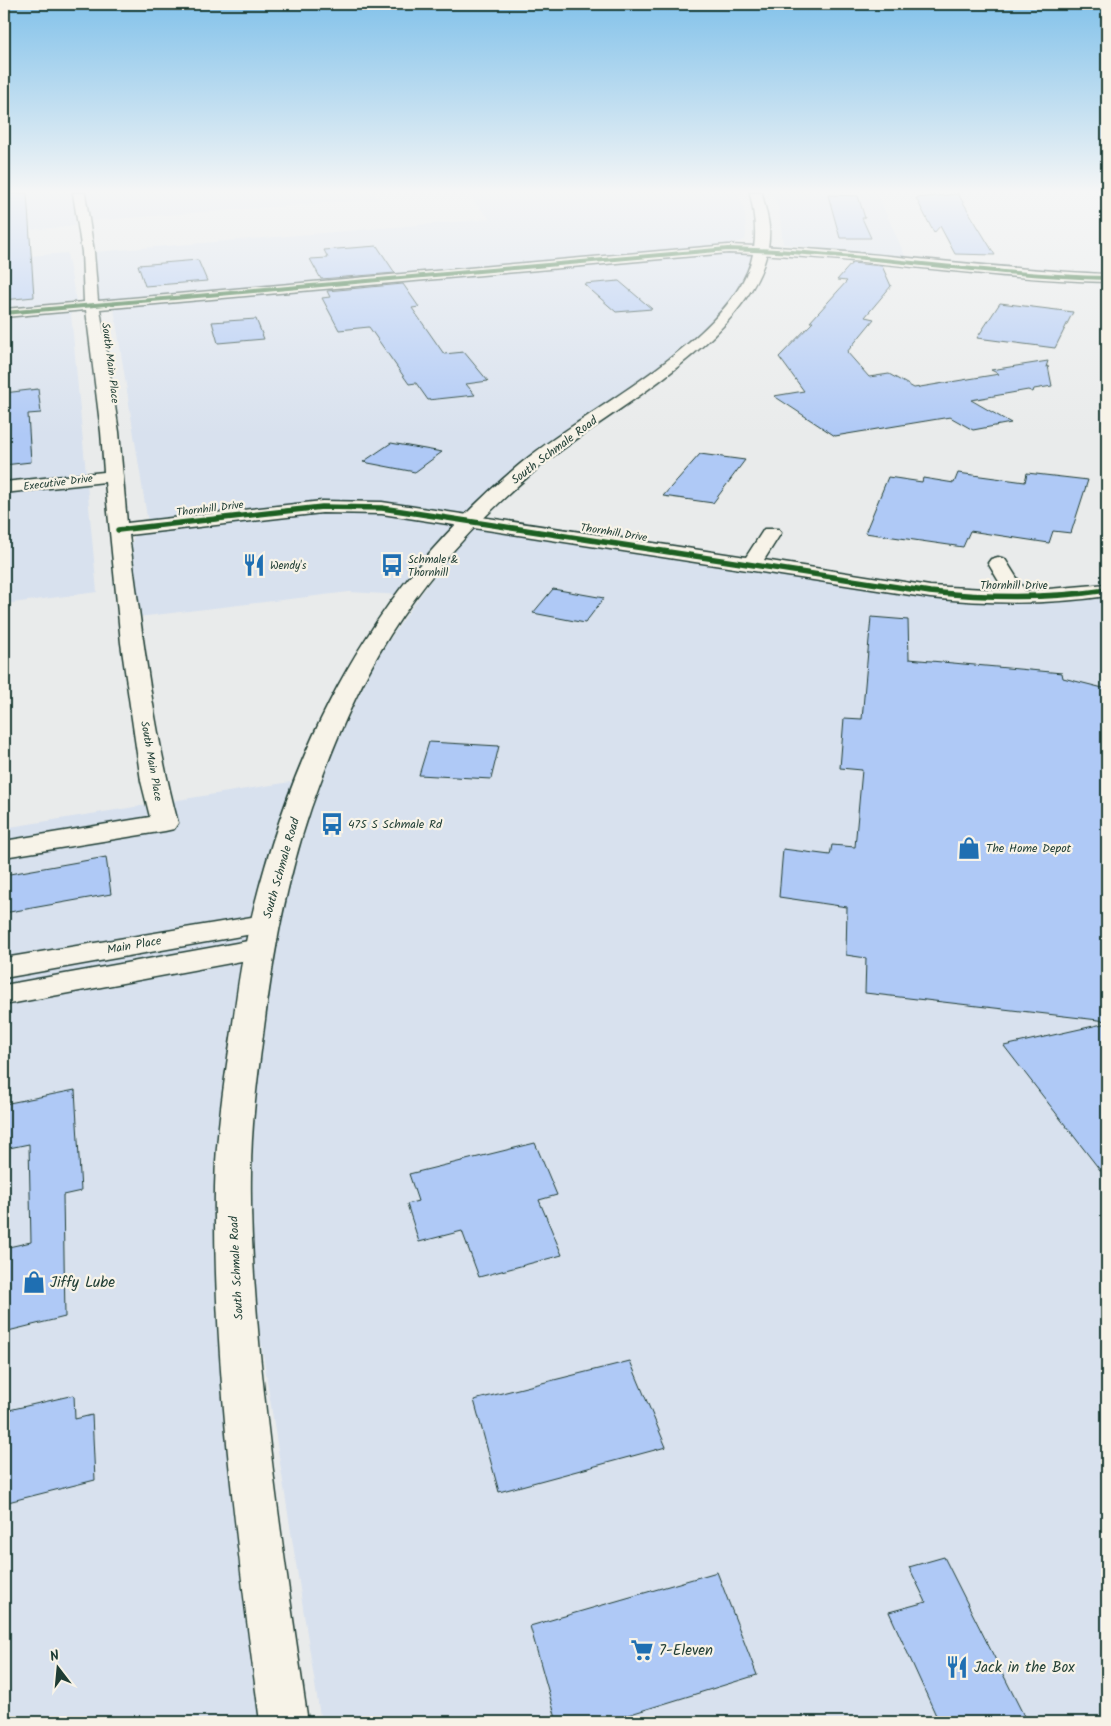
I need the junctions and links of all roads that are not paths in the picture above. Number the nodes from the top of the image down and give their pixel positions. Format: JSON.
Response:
{"nodes":[{"id":1,"x":89,"y":274,"type":"edge"},
{"id":2,"x":449,"y":274,"type":"edge"},
{"id":3,"x":752,"y":274,"type":"edge"},
{"id":4,"x":1021,"y":274,"type":"edge"},
{"id":5,"x":1107,"y":278,"type":"edge"},
{"id":6,"x":92,"y":305,"type":"junction"},
{"id":7,"x":4,"y":313,"type":"edge"},
{"id":8,"x":113,"y":476,"type":"junction"},
{"id":9,"x":4,"y":488,"type":"edge"},
{"id":10,"x":471,"y":520,"type":"junction"},
{"id":11,"x":118,"y":530,"type":"junction"},
{"id":12,"x":771,"y":533,"type":"dead end"},
{"id":13,"x":998,"y":563,"type":"dead end"},
{"id":14,"x":751,"y":565,"type":"junction"},
{"id":15,"x":1107,"y":590,"type":"edge"},
{"id":16,"x":1019,"y":597,"type":"junction"},
{"id":17,"x":4,"y":849,"type":"edge"},
{"id":18,"x":262,"y":936,"type":"junction"},
{"id":19,"x":4,"y":968,"type":"edge"},
{"id":20,"x":4,"y":995,"type":"edge"},
{"id":21,"x":284,"y":1722,"type":"edge"}],
"edges":[{"from":1,"to":6,"type":"street","name":"South Main Place"},
{"from":2,"to":6,"type":"street"},
{"from":3,"to":10,"type":"street","name":"South Schmale Road"},
{"from":4,"to":5,"type":"street"},
{"from":6,"to":7,"type":"street"},
{"from":6,"to":8,"type":"street","name":"South Main Place"},
{"from":8,"to":9,"type":"street","name":"Executive Drive"},
{"from":8,"to":11,"type":"street","name":"South Main Place"},
{"from":10,"to":11,"type":"street","name":"Thornhill Drive"},
{"from":10,"to":14,"type":"street","name":"Thornhill Drive"},
{"from":10,"to":18,"type":"street","name":"South Schmale Road"},
{"from":11,"to":17,"type":"street","name":"South Main Place"},
{"from":12,"to":14,"type":"street"},
{"from":13,"to":16,"type":"street"},
{"from":14,"to":16,"type":"street","name":"Thornhill Drive"},
{"from":15,"to":16,"type":"street","name":"Thornhill Drive"},
{"from":18,"to":19,"type":"street","name":"Main Place"},
{"from":18,"to":20,"type":"street","name":"Main Place"},
{"from":18,"to":21,"type":"street","name":"South Schmale Road"}]}
